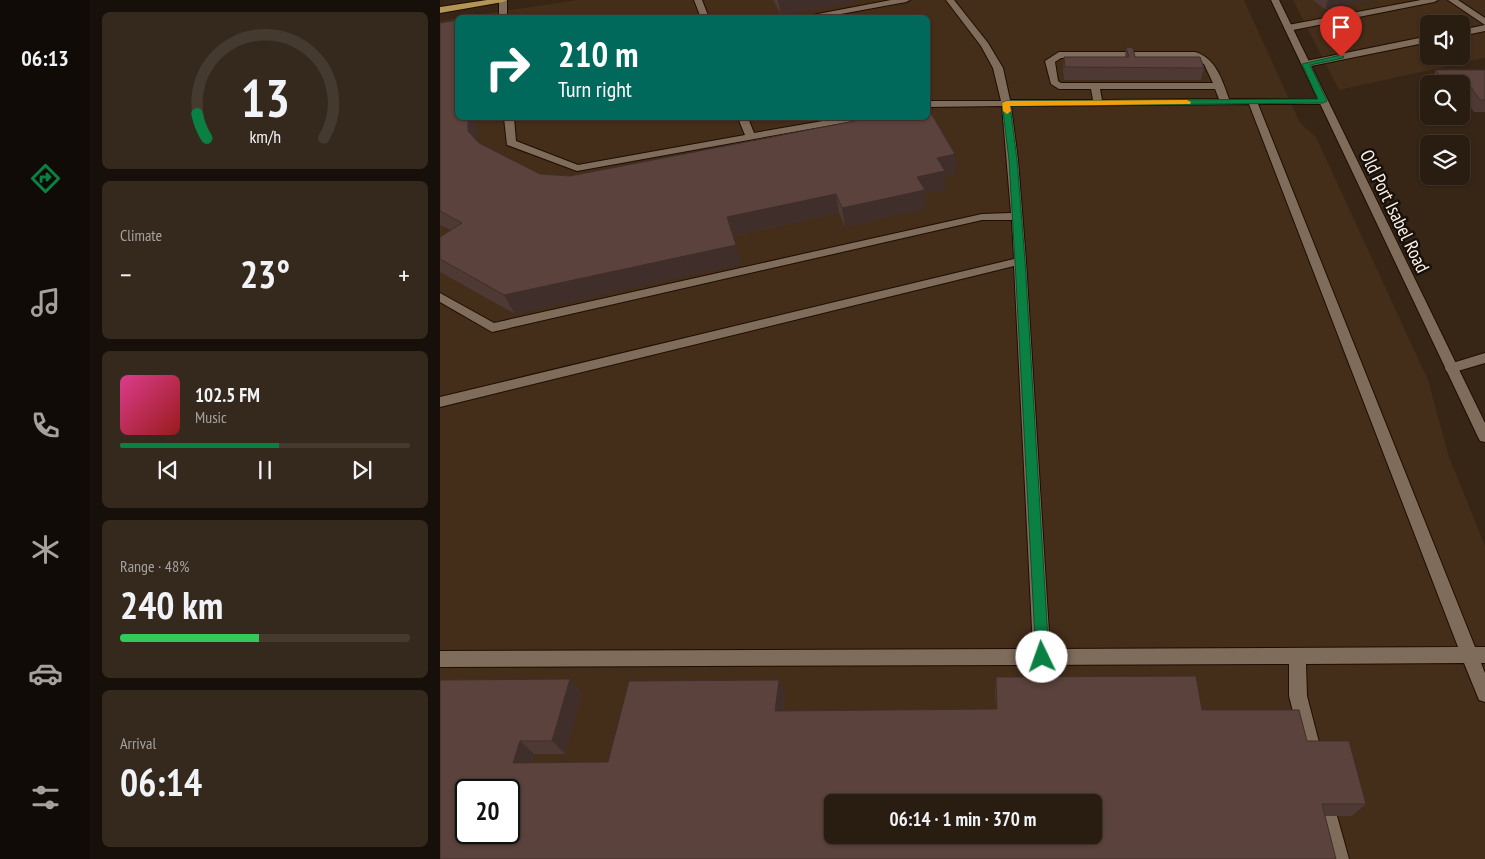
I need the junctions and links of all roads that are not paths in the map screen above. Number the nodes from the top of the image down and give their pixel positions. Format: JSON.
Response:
{"nodes":[{"id":1,"x":503,"y":0,"type":"edge"},
{"id":2,"x":698,"y":0,"type":"edge"},
{"id":3,"x":906,"y":0,"type":"edge"},
{"id":4,"x":950,"y":0,"type":"edge"},
{"id":5,"x":1275,"y":0,"type":"edge"},
{"id":6,"x":1434,"y":0,"type":"edge"},
{"id":7,"x":1452,"y":0,"type":"edge"},
{"id":8,"x":440,"y":10,"type":"edge"},
{"id":9,"x":503,"y":15,"type":"edge"},
{"id":10,"x":704,"y":15,"type":"edge"},
{"id":11,"x":818,"y":15,"type":"edge"},
{"id":12,"x":1485,"y":22,"type":"edge"},
{"id":13,"x":1288,"y":28,"type":"junction"},
{"id":14,"x":1485,"y":28,"type":"edge"},
{"id":15,"x":1470,"y":30,"type":"edge"},
{"id":16,"x":1420,"y":41,"type":"edge"},
{"id":17,"x":1124,"y":59,"type":"junction"},
{"id":18,"x":1099,"y":64,"type":"edge"},
{"id":19,"x":1306,"y":64,"type":"junction"},
{"id":20,"x":1110,"y":65,"type":"edge"},
{"id":21,"x":1160,"y":65,"type":"edge"},
{"id":22,"x":1148,"y":66,"type":"edge"},
{"id":23,"x":1083,"y":80,"type":"edge"},
{"id":24,"x":1104,"y":80,"type":"edge"},
{"id":25,"x":1158,"y":80,"type":"edge"},
{"id":26,"x":1180,"y":80,"type":"edge"},
{"id":27,"x":1124,"y":83,"type":"junction"},
{"id":28,"x":1095,"y":86,"type":"junction"},
{"id":29,"x":1219,"y":86,"type":"junction"},
{"id":30,"x":1323,"y":101,"type":"junction"},
{"id":31,"x":1098,"y":102,"type":"junction"},
{"id":32,"x":1226,"y":102,"type":"junction"},
{"id":33,"x":1252,"y":102,"type":"junction"},
{"id":34,"x":1006,"y":103,"type":"junction"},
{"id":35,"x":930,"y":104,"type":"edge"},
{"id":36,"x":509,"y":120,"type":"edge"},
{"id":37,"x":744,"y":120,"type":"edge"},
{"id":38,"x":843,"y":120,"type":"edge"},
{"id":39,"x":751,"y":136,"type":"junction"},
{"id":40,"x":1017,"y":216,"type":"junction"},
{"id":41,"x":1020,"y":261,"type":"junction"},
{"id":42,"x":440,"y":296,"type":"edge"},
{"id":43,"x":1485,"y":358,"type":"edge"},
{"id":44,"x":1451,"y":368,"type":"junction"},
{"id":45,"x":440,"y":402,"type":"edge"},
{"id":46,"x":1485,"y":437,"type":"edge"},
{"id":47,"x":1477,"y":655,"type":"edge"},
{"id":48,"x":1297,"y":656,"type":"junction"},
{"id":49,"x":1042,"y":657,"type":"junction"},
{"id":50,"x":440,"y":659,"type":"edge"},
{"id":51,"x":1485,"y":694,"type":"edge"},
{"id":52,"x":1313,"y":754,"type":"edge"},
{"id":53,"x":1328,"y":816,"type":"edge"},
{"id":54,"x":1340,"y":859,"type":"edge"}],
"edges":[{"from":1,"to":8,"type":"main road"},
{"from":1,"to":9,"type":"street"},
{"from":2,"to":10,"type":"street"},
{"from":3,"to":11,"type":"street"},
{"from":4,"to":34,"type":"street"},
{"from":5,"to":13,"type":"street","name":"Old Port Isabel Road"},
{"from":6,"to":13,"type":"street"},
{"from":7,"to":12,"type":"street"},
{"from":13,"to":19,"type":"street","name":"Old Port Isabel Road"},
{"from":14,"to":15,"type":"street"},
{"from":16,"to":19,"type":"street"},
{"from":17,"to":18,"type":"street"},
{"from":17,"to":20,"type":"street"},
{"from":17,"to":21,"type":"street"},
{"from":17,"to":22,"type":"street"},
{"from":17,"to":28,"type":"street"},
{"from":17,"to":29,"type":"street"},
{"from":19,"to":30,"type":"street","name":"Old Port Isabel Road"},
{"from":23,"to":27,"type":"street"},
{"from":24,"to":27,"type":"street"},
{"from":25,"to":27,"type":"street"},
{"from":26,"to":27,"type":"street"},
{"from":27,"to":28,"type":"street"},
{"from":27,"to":29,"type":"street"},
{"from":28,"to":31,"type":"street"},
{"from":29,"to":32,"type":"street"},
{"from":30,"to":33,"type":"street"},
{"from":30,"to":44,"type":"street","name":"Old Port Isabel Road"},
{"from":31,"to":32,"type":"street"},
{"from":31,"to":34,"type":"street"},
{"from":32,"to":33,"type":"street"},
{"from":33,"to":47,"type":"street"},
{"from":34,"to":35,"type":"street"},
{"from":34,"to":40,"type":"street"},
{"from":36,"to":39,"type":"street"},
{"from":37,"to":39,"type":"street"},
{"from":38,"to":39,"type":"street"},
{"from":40,"to":41,"type":"street"},
{"from":40,"to":42,"type":"street"},
{"from":41,"to":45,"type":"street"},
{"from":41,"to":49,"type":"street"},
{"from":43,"to":44,"type":"street"},
{"from":44,"to":46,"type":"street","name":"Old Port Isabel Road"},
{"from":47,"to":48,"type":"street"},
{"from":47,"to":51,"type":"street"},
{"from":48,"to":49,"type":"street"},
{"from":48,"to":52,"type":"street"},
{"from":49,"to":50,"type":"street"},
{"from":53,"to":54,"type":"street"}]}
